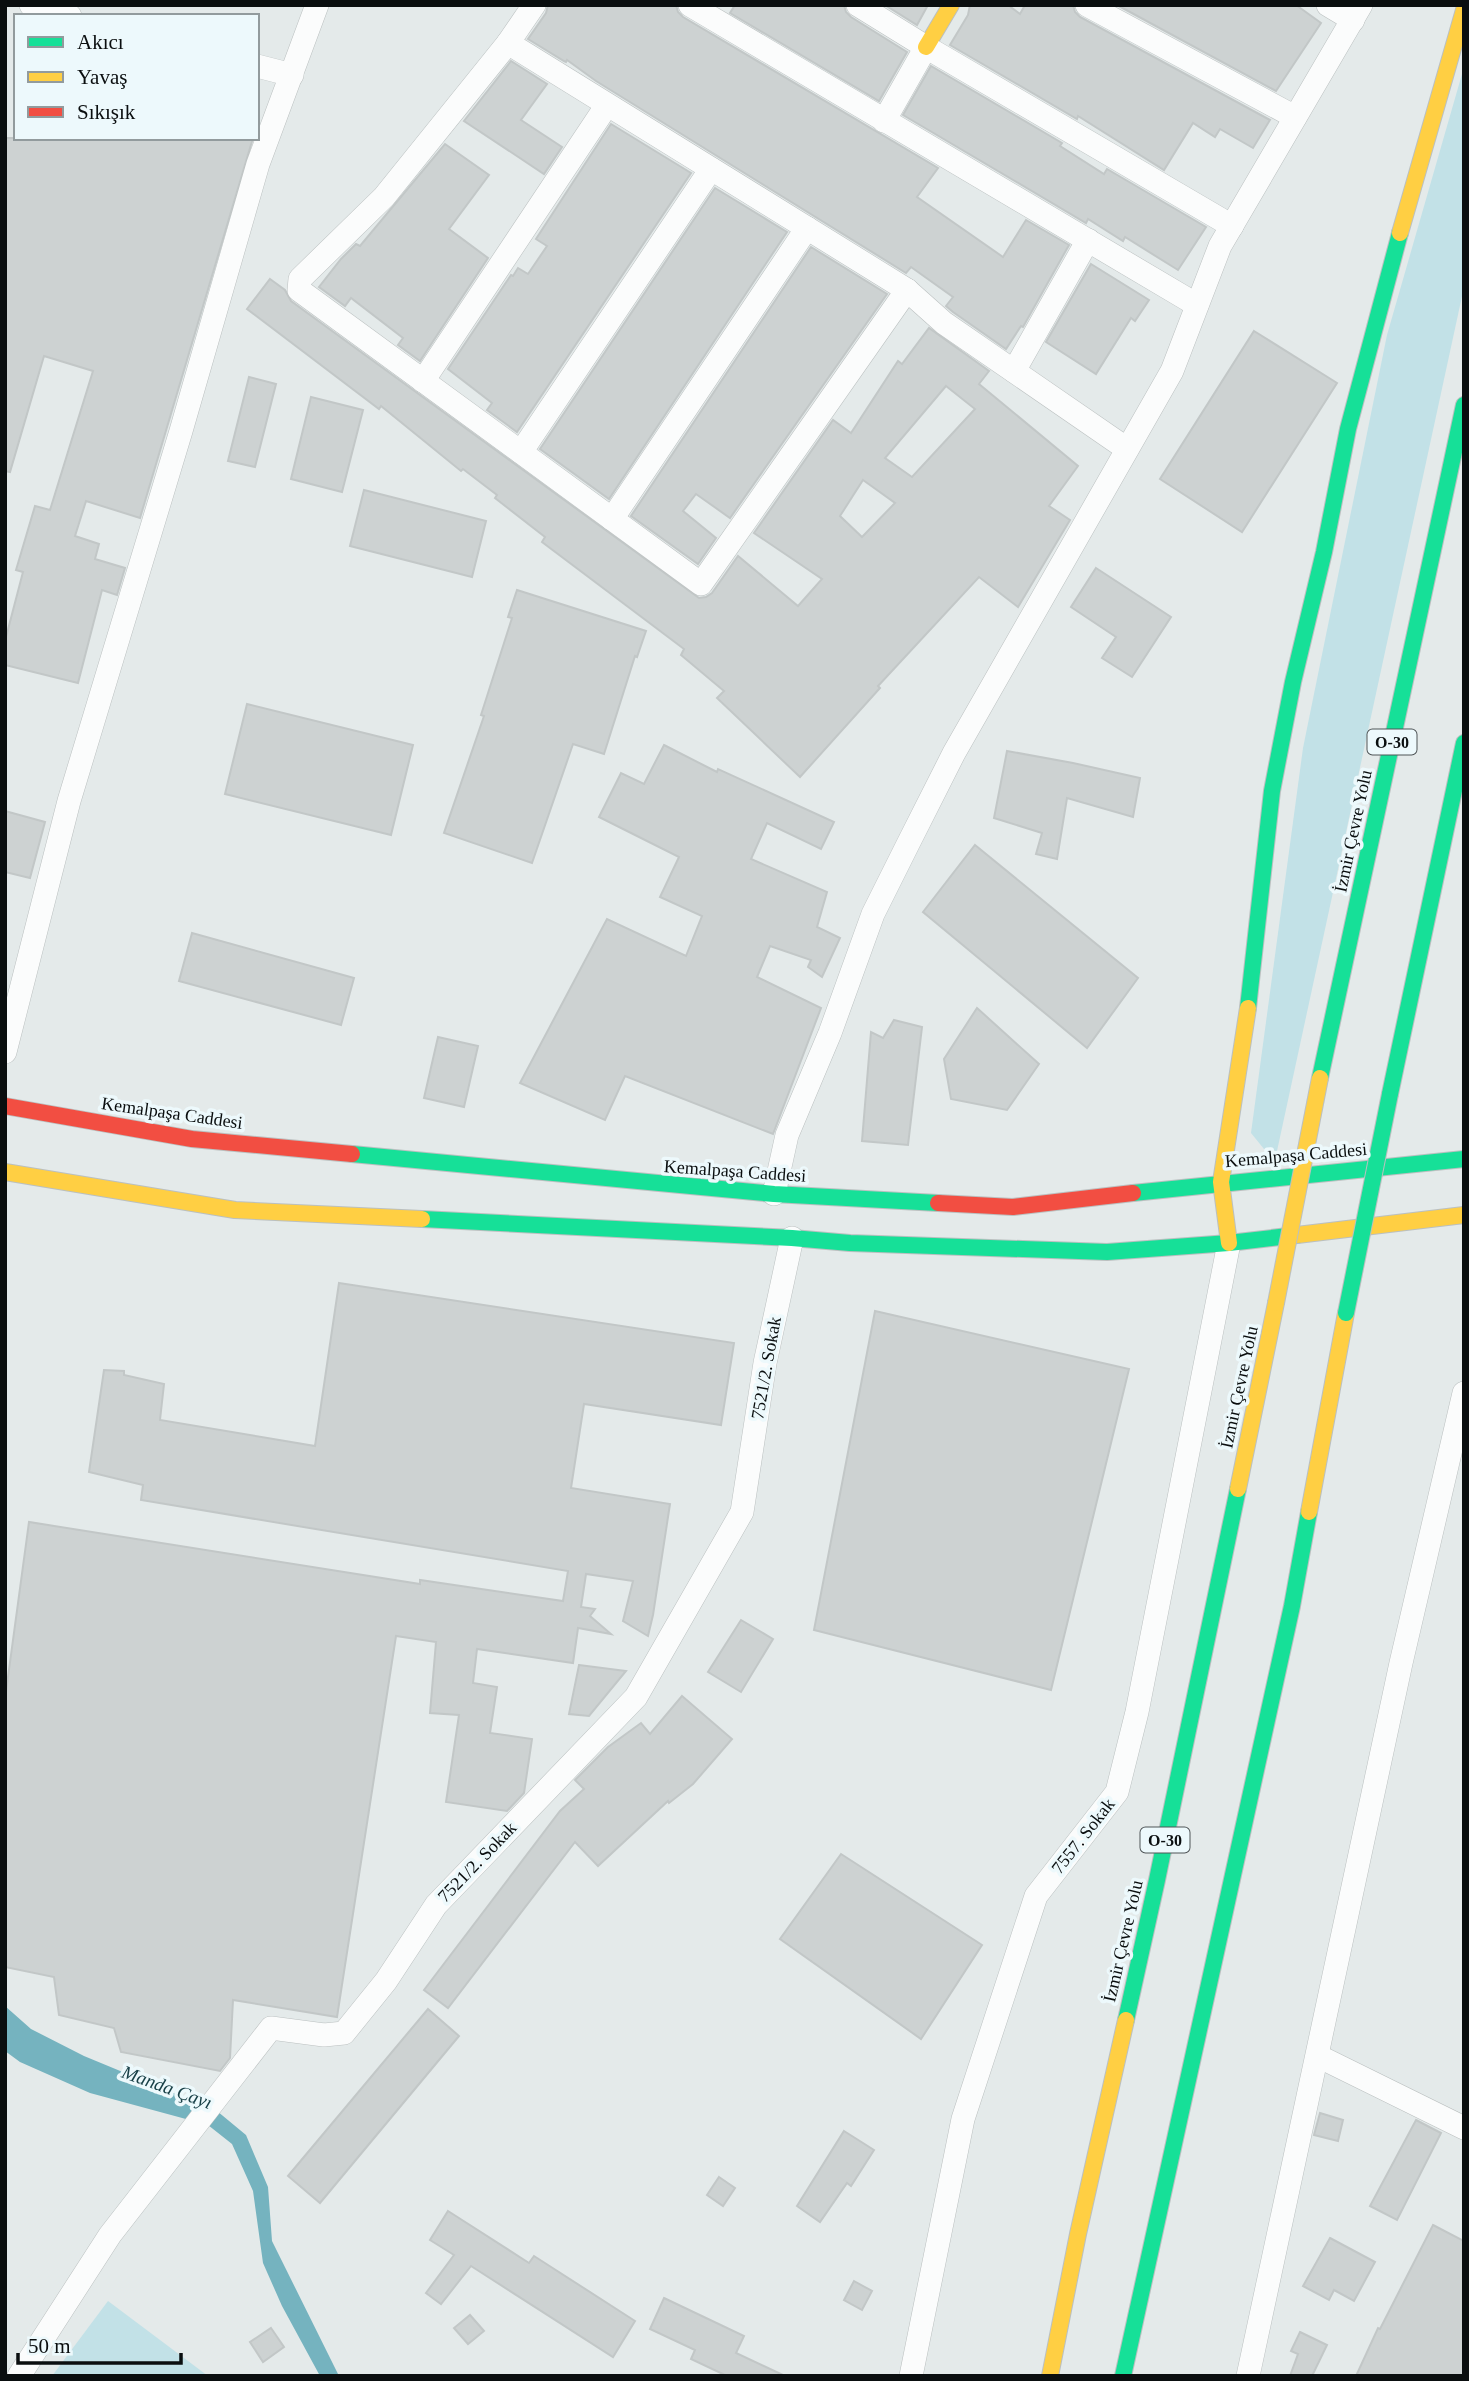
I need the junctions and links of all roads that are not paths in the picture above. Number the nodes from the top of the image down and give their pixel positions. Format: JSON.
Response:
{"nodes":[{"id":1,"x":31,"y":5,"type":"edge"},
{"id":2,"x":317,"y":5,"type":"edge"},
{"id":3,"x":534,"y":5,"type":"edge"},
{"id":4,"x":690,"y":5,"type":"edge"},
{"id":5,"x":858,"y":5,"type":"edge"},
{"id":6,"x":951,"y":5,"type":"edge"},
{"id":7,"x":1087,"y":5,"type":"edge"},
{"id":8,"x":1328,"y":5,"type":"edge"},
{"id":9,"x":1464,"y":10,"type":"edge"},
{"id":10,"x":1357,"y":12,"type":"edge"},
{"id":11,"x":63,"y":14,"type":"edge"},
{"id":12,"x":508,"y":43,"type":"junction"},
{"id":13,"x":926,"y":47,"type":"junction"},
{"id":14,"x":259,"y":67,"type":"edge"},
{"id":15,"x":292,"y":75,"type":"junction"},
{"id":16,"x":607,"y":105,"type":"junction"},
{"id":17,"x":1295,"y":117,"type":"junction"},
{"id":18,"x":884,"y":121,"type":"junction"},
{"id":19,"x":711,"y":169,"type":"junction"},
{"id":20,"x":1232,"y":226,"type":"junction"},
{"id":21,"x":807,"y":228,"type":"junction"},
{"id":22,"x":1088,"y":240,"type":"junction"},
{"id":23,"x":907,"y":290,"type":"junction"},
{"id":24,"x":1197,"y":305,"type":"junction"},
{"id":25,"x":1014,"y":371,"type":"junction"},
{"id":26,"x":423,"y":381,"type":"junction"},
{"id":27,"x":1464,"y":405,"type":"edge"},
{"id":28,"x":1127,"y":449,"type":"junction"},
{"id":29,"x":521,"y":452,"type":"junction"},
{"id":30,"x":612,"y":519,"type":"junction"},
{"id":31,"x":1464,"y":743,"type":"edge"},
{"id":32,"x":5,"y":1052,"type":"edge"},
{"id":33,"x":5,"y":1106,"type":"edge"},
{"id":34,"x":1464,"y":1159,"type":"edge"},
{"id":35,"x":5,"y":1172,"type":"edge"},
{"id":36,"x":1221,"y":1182,"type":"junction"},
{"id":37,"x":774,"y":1194,"type":"junction"},
{"id":38,"x":1464,"y":1215,"type":"edge"},
{"id":39,"x":792,"y":1238,"type":"junction"},
{"id":40,"x":1229,"y":1243,"type":"junction"},
{"id":41,"x":1464,"y":1393,"type":"edge"},
{"id":42,"x":1318,"y":2056,"type":"junction"},
{"id":43,"x":1464,"y":2128,"type":"edge"},
{"id":44,"x":19,"y":2376,"type":"edge"},
{"id":45,"x":911,"y":2376,"type":"edge"},
{"id":46,"x":1050,"y":2376,"type":"edge"},
{"id":47,"x":1123,"y":2376,"type":"edge"},
{"id":48,"x":1248,"y":2376,"type":"edge"}],
"edges":[{"from":1,"to":11,"type":"street"},
{"from":2,"to":15,"type":"street"},
{"from":3,"to":12,"type":"street"},
{"from":4,"to":18,"type":"street"},
{"from":5,"to":13,"type":"street"},
{"from":6,"to":13,"type":"main road"},
{"from":7,"to":17,"type":"street"},
{"from":8,"to":10,"type":"street"},
{"from":9,"to":36,"type":"main road"},
{"from":10,"to":17,"type":"street"},
{"from":12,"to":16,"type":"street"},
{"from":12,"to":26,"type":"street"},
{"from":13,"to":18,"type":"street"},
{"from":13,"to":20,"type":"street"},
{"from":14,"to":15,"type":"street"},
{"from":15,"to":32,"type":"street"},
{"from":16,"to":19,"type":"street"},
{"from":16,"to":26,"type":"street"},
{"from":17,"to":20,"type":"street"},
{"from":18,"to":22,"type":"street"},
{"from":19,"to":21,"type":"street"},
{"from":19,"to":29,"type":"street"},
{"from":20,"to":24,"type":"street"},
{"from":21,"to":23,"type":"street"},
{"from":21,"to":30,"type":"street"},
{"from":22,"to":24,"type":"street"},
{"from":22,"to":25,"type":"street"},
{"from":23,"to":25,"type":"street"},
{"from":23,"to":30,"type":"street"},
{"from":24,"to":28,"type":"street"},
{"from":25,"to":28,"type":"street"},
{"from":26,"to":29,"type":"street"},
{"from":27,"to":46,"type":"main road","name":"İzmir Çevre Yolu","number":"O-30","bridge":true},
{"from":28,"to":37,"type":"street"},
{"from":29,"to":30,"type":"street"},
{"from":31,"to":47,"type":"main road","bridge":true},
{"from":33,"to":37,"type":"main road","name":"Kemalpaşa Caddesi"},
{"from":34,"to":36,"type":"main road","name":"Kemalpaşa Caddesi"},
{"from":35,"to":39,"type":"main road"},
{"from":36,"to":37,"type":"main road","name":"Kemalpaşa Caddesi"},
{"from":36,"to":40,"type":"main road"},
{"from":38,"to":40,"type":"main road"},
{"from":39,"to":40,"type":"main road"},
{"from":39,"to":44,"type":"street","name":"7521/2. Sokak"},
{"from":40,"to":45,"type":"street","name":"7557. Sokak"},
{"from":41,"to":42,"type":"street"},
{"from":42,"to":43,"type":"street"},
{"from":42,"to":48,"type":"street"}]}
